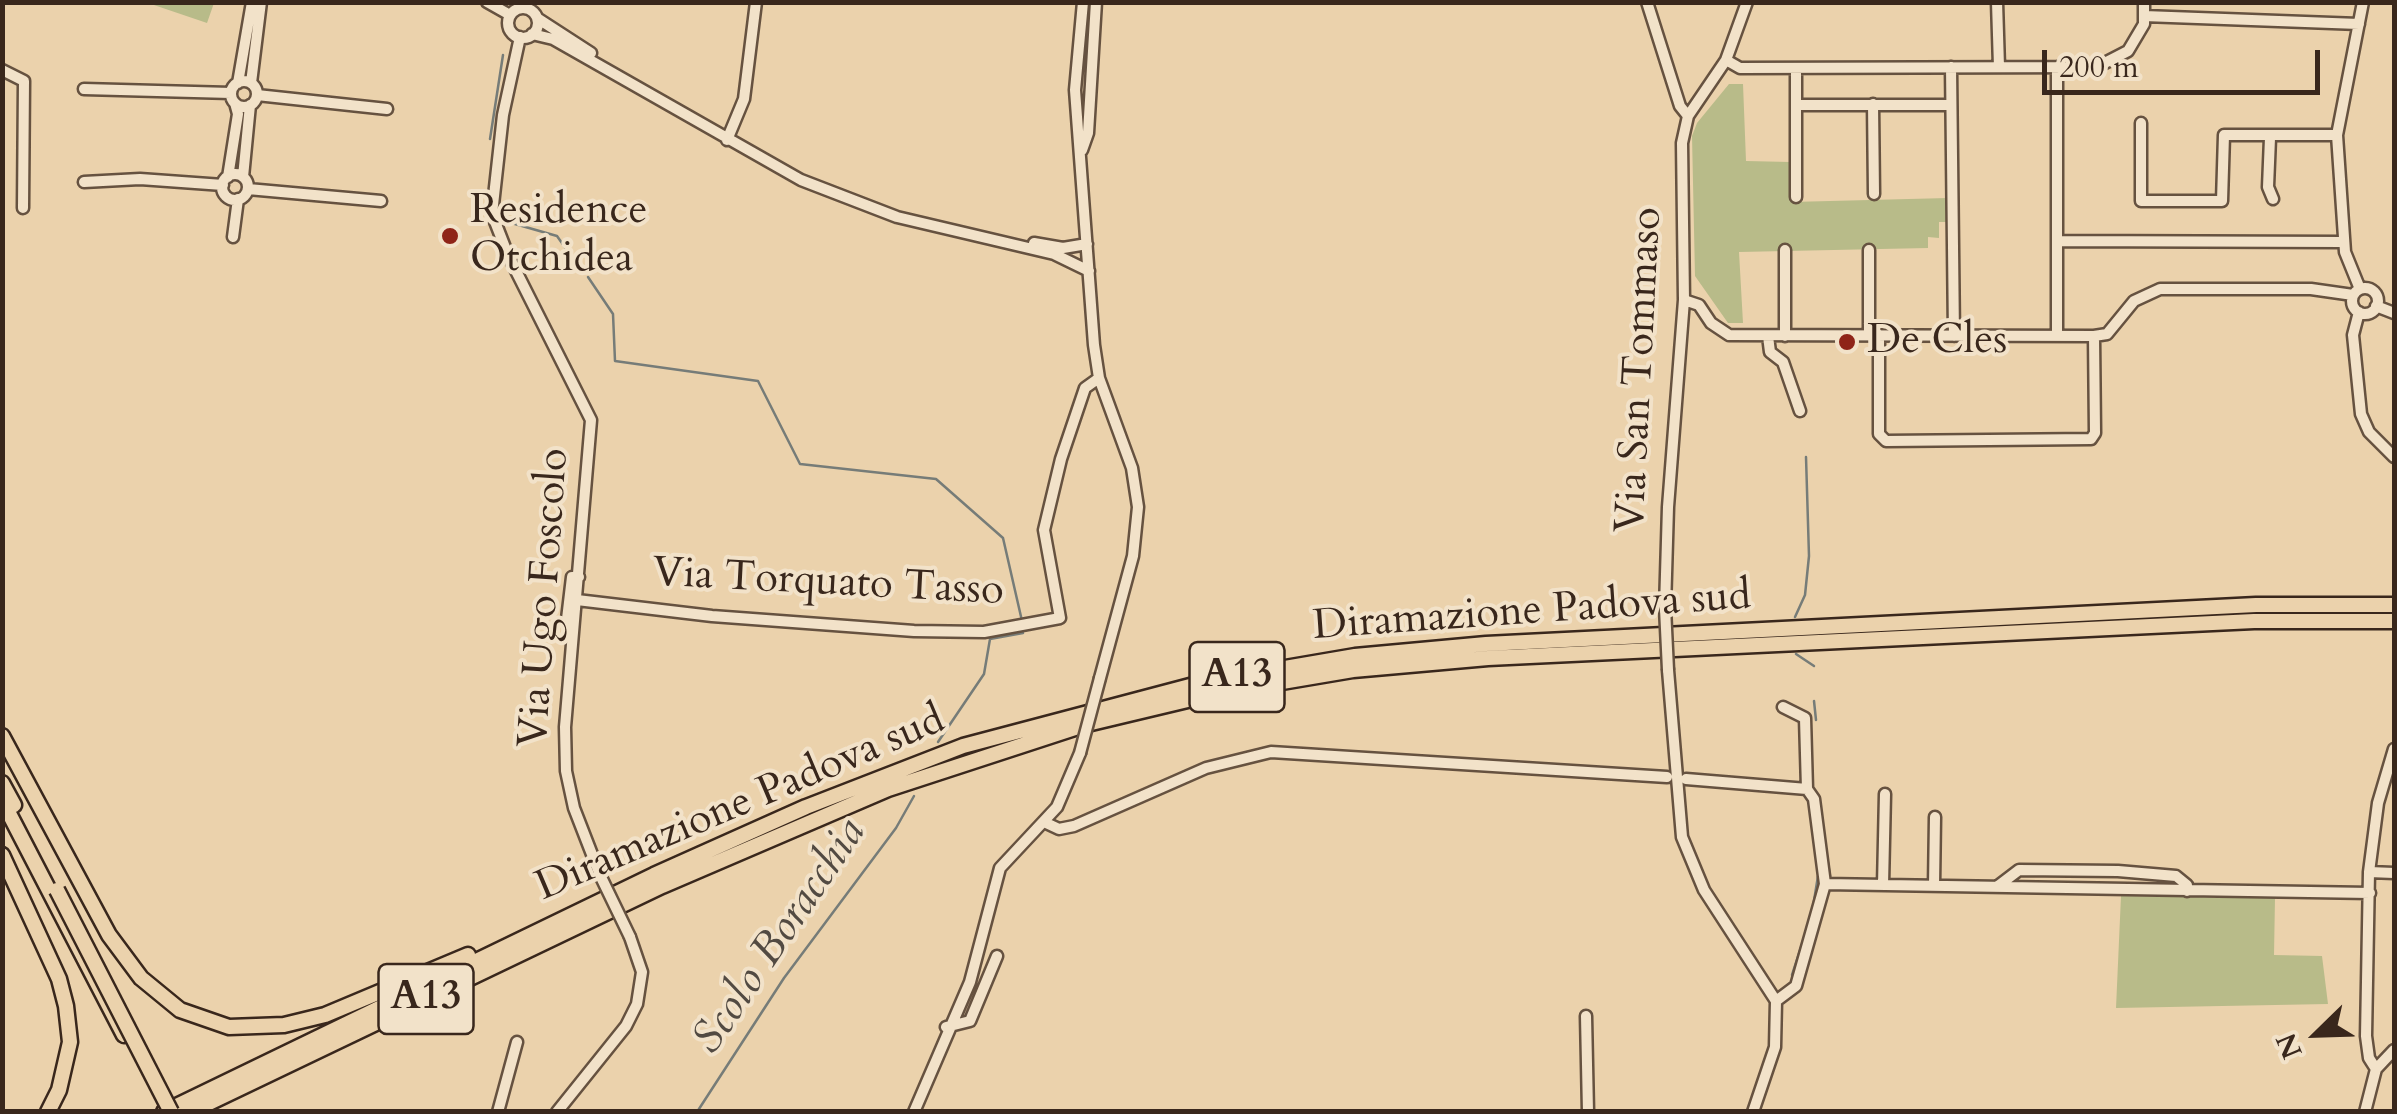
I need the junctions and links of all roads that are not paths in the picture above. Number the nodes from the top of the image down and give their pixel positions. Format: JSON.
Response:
{"nodes":[{"id":1,"x":252,"y":2,"type":"edge"},
{"id":2,"x":262,"y":2,"type":"edge"},
{"id":3,"x":487,"y":2,"type":"edge"},
{"id":4,"x":756,"y":2,"type":"edge"},
{"id":5,"x":1083,"y":2,"type":"edge"},
{"id":6,"x":1096,"y":2,"type":"edge"},
{"id":7,"x":1647,"y":2,"type":"edge"},
{"id":8,"x":1747,"y":2,"type":"edge"},
{"id":9,"x":1997,"y":2,"type":"edge"},
{"id":10,"x":2144,"y":2,"type":"edge"},
{"id":11,"x":2363,"y":2,"type":"edge"},
{"id":12,"x":532,"y":10,"type":"edge"},
{"id":13,"x":510,"y":15,"type":"junction"},
{"id":14,"x":2144,"y":16,"type":"junction"},
{"id":15,"x":2359,"y":24,"type":"junction"},
{"id":16,"x":526,"y":36,"type":"junction"},
{"id":17,"x":1726,"y":60,"type":"junction"},
{"id":18,"x":1951,"y":67,"type":"junction"},
{"id":19,"x":1999,"y":67,"type":"junction"},
{"id":20,"x":1796,"y":68,"type":"junction"},
{"id":21,"x":2057,"y":68,"type":"junction"},
{"id":22,"x":2,"y":70,"type":"edge"},
{"id":23,"x":251,"y":83,"type":"junction"},
{"id":24,"x":84,"y":89,"type":"dead end"},
{"id":25,"x":234,"y":93,"type":"junction"},
{"id":26,"x":253,"y":100,"type":"junction"},
{"id":27,"x":1873,"y":104,"type":"junction"},
{"id":28,"x":1796,"y":105,"type":"junction"},
{"id":29,"x":1951,"y":105,"type":"junction"},
{"id":30,"x":386,"y":109,"type":"dead end"},
{"id":31,"x":1688,"y":116,"type":"junction"},
{"id":32,"x":2140,"y":123,"type":"dead end"},
{"id":33,"x":2337,"y":135,"type":"junction"},
{"id":34,"x":728,"y":137,"type":"junction"},
{"id":35,"x":2270,"y":138,"type":"junction"},
{"id":36,"x":1080,"y":156,"type":"junction"},
{"id":37,"x":243,"y":177,"type":"junction"},
{"id":38,"x":225,"y":181,"type":"junction"},
{"id":39,"x":84,"y":182,"type":"dead end"},
{"id":40,"x":248,"y":189,"type":"junction"},
{"id":41,"x":1874,"y":194,"type":"dead end"},
{"id":42,"x":1796,"y":197,"type":"dead end"},
{"id":43,"x":238,"y":199,"type":"junction"},
{"id":44,"x":2273,"y":199,"type":"dead end"},
{"id":45,"x":381,"y":201,"type":"dead end"},
{"id":46,"x":23,"y":208,"type":"dead end"},
{"id":47,"x":233,"y":237,"type":"dead end"},
{"id":48,"x":2057,"y":241,"type":"junction"},
{"id":49,"x":2344,"y":242,"type":"junction"},
{"id":50,"x":1087,"y":244,"type":"junction"},
{"id":51,"x":1785,"y":250,"type":"dead end"},
{"id":52,"x":1869,"y":250,"type":"dead end"},
{"id":53,"x":2348,"y":268,"type":"junction"},
{"id":54,"x":1089,"y":271,"type":"junction"},
{"id":55,"x":2330,"y":290,"type":"junction"},
{"id":56,"x":2356,"y":292,"type":"junction"},
{"id":57,"x":1684,"y":300,"type":"junction"},
{"id":58,"x":2376,"y":306,"type":"junction"},
{"id":59,"x":2359,"y":312,"type":"junction"},
{"id":60,"x":2394,"y":313,"type":"edge"},
{"id":61,"x":1683,"y":318,"type":"junction"},
{"id":62,"x":1710,"y":323,"type":"junction"},
{"id":63,"x":1874,"y":335,"type":"junction"},
{"id":64,"x":1768,"y":336,"type":"junction"},
{"id":65,"x":1785,"y":336,"type":"junction"},
{"id":66,"x":1954,"y":336,"type":"junction"},
{"id":67,"x":2057,"y":336,"type":"junction"},
{"id":68,"x":2094,"y":336,"type":"junction"},
{"id":69,"x":1099,"y":378,"type":"junction"},
{"id":70,"x":1800,"y":410,"type":"dead end"},
{"id":71,"x":2394,"y":458,"type":"edge"},
{"id":72,"x":579,"y":576,"type":"junction"},
{"id":73,"x":576,"y":600,"type":"junction"},
{"id":74,"x":2394,"y":606,"type":"edge"},
{"id":75,"x":567,"y":619,"type":"dead end"},
{"id":76,"x":2394,"y":622,"type":"edge"},
{"id":77,"x":1783,"y":707,"type":"dead end"},
{"id":78,"x":2,"y":736,"type":"edge"},
{"id":79,"x":2394,"y":750,"type":"edge"},
{"id":80,"x":1667,"y":777,"type":"dead end"},
{"id":81,"x":1686,"y":779,"type":"dead end"},
{"id":82,"x":2,"y":783,"type":"edge"},
{"id":83,"x":1807,"y":789,"type":"junction"},
{"id":84,"x":1885,"y":794,"type":"dead end"},
{"id":85,"x":2,"y":800,"type":"edge"},
{"id":86,"x":2378,"y":803,"type":"junction"},
{"id":87,"x":2394,"y":804,"type":"edge"},
{"id":88,"x":1935,"y":817,"type":"dead end"},
{"id":89,"x":1044,"y":822,"type":"junction"},
{"id":90,"x":2,"y":854,"type":"edge"},
{"id":91,"x":2369,"y":872,"type":"junction"},
{"id":92,"x":2394,"y":872,"type":"edge"},
{"id":93,"x":1824,"y":884,"type":"junction"},
{"id":94,"x":1882,"y":885,"type":"junction"},
{"id":95,"x":1934,"y":886,"type":"junction"},
{"id":96,"x":1998,"y":886,"type":"junction"},
{"id":97,"x":2187,"y":891,"type":"junction"},
{"id":98,"x":54,"y":892,"type":"junction"},
{"id":99,"x":2370,"y":893,"type":"junction"},
{"id":100,"x":561,"y":920,"type":"junction"},
{"id":101,"x":997,"y":956,"type":"dead end"},
{"id":102,"x":1776,"y":1001,"type":"junction"},
{"id":103,"x":1586,"y":1016,"type":"dead end"},
{"id":104,"x":946,"y":1027,"type":"junction"},
{"id":105,"x":517,"y":1042,"type":"dead end"},
{"id":106,"x":2394,"y":1050,"type":"edge"},
{"id":107,"x":2376,"y":1068,"type":"junction"},
{"id":108,"x":273,"y":1072,"type":"junction"},
{"id":109,"x":48,"y":1112,"type":"edge"},
{"id":110,"x":166,"y":1112,"type":"edge"},
{"id":111,"x":190,"y":1112,"type":"edge"},
{"id":112,"x":212,"y":1112,"type":"edge"},
{"id":113,"x":498,"y":1112,"type":"edge"},
{"id":114,"x":557,"y":1112,"type":"edge"},
{"id":115,"x":914,"y":1112,"type":"edge"},
{"id":116,"x":1588,"y":1112,"type":"edge"},
{"id":117,"x":1753,"y":1112,"type":"edge"},
{"id":118,"x":2365,"y":1112,"type":"edge"}],
"edges":[{"from":1,"to":25,"type":"street"},
{"from":2,"to":23,"type":"street"},
{"from":3,"to":13,"type":"street"},
{"from":4,"to":34,"type":"street"},
{"from":5,"to":36,"type":"street"},
{"from":6,"to":36,"type":"street"},
{"from":7,"to":31,"type":"street","name":"Via San Tommaso"},
{"from":8,"to":17,"type":"street"},
{"from":9,"to":19,"type":"street"},
{"from":10,"to":14,"type":"street"},
{"from":11,"to":15,"type":"street"},
{"from":12,"to":13,"type":"street"},
{"from":12,"to":16,"type":"street","name":"Via Ugo Foscolo"},
{"from":12,"to":34,"type":"street"},
{"from":13,"to":16,"type":"street"},
{"from":14,"to":15,"type":"street"},
{"from":14,"to":21,"type":"street"},
{"from":15,"to":33,"type":"street"},
{"from":16,"to":34,"type":"street"},
{"from":16,"to":72,"type":"street","name":"Via Ugo Foscolo"},
{"from":17,"to":20,"type":"street"},
{"from":17,"to":31,"type":"street"},
{"from":18,"to":19,"type":"street"},
{"from":18,"to":20,"type":"street"},
{"from":18,"to":29,"type":"street"},
{"from":19,"to":21,"type":"street"},
{"from":20,"to":28,"type":"street"},
{"from":21,"to":48,"type":"street"},
{"from":22,"to":46,"type":"street"},
{"from":23,"to":25,"type":"street"},
{"from":23,"to":26,"type":"street"},
{"from":24,"to":25,"type":"street"},
{"from":25,"to":26,"type":"street"},
{"from":25,"to":38,"type":"street"},
{"from":26,"to":30,"type":"street"},
{"from":26,"to":37,"type":"street"},
{"from":27,"to":28,"type":"street"},
{"from":27,"to":29,"type":"street"},
{"from":27,"to":41,"type":"street"},
{"from":28,"to":42,"type":"street"},
{"from":29,"to":66,"type":"street"},
{"from":31,"to":57,"type":"street","name":"Via San Tommaso"},
{"from":32,"to":35,"type":"street"},
{"from":33,"to":35,"type":"street"},
{"from":33,"to":49,"type":"street"},
{"from":34,"to":50,"type":"street"},
{"from":34,"to":54,"type":"street"},
{"from":35,"to":44,"type":"street"},
{"from":36,"to":50,"type":"street"},
{"from":37,"to":38,"type":"street"},
{"from":37,"to":40,"type":"street"},
{"from":38,"to":39,"type":"street"},
{"from":38,"to":43,"type":"street"},
{"from":40,"to":43,"type":"street"},
{"from":40,"to":45,"type":"street"},
{"from":43,"to":47,"type":"street"},
{"from":48,"to":49,"type":"street"},
{"from":48,"to":67,"type":"street"},
{"from":49,"to":53,"type":"street"},
{"from":50,"to":54,"type":"street"},
{"from":51,"to":65,"type":"street"},
{"from":52,"to":63,"type":"street"},
{"from":53,"to":55,"type":"street"},
{"from":53,"to":56,"type":"street"},
{"from":54,"to":69,"type":"street"},
{"from":55,"to":56,"type":"street"},
{"from":55,"to":68,"type":"street"},
{"from":56,"to":58,"type":"street"},
{"from":56,"to":59,"type":"street"},
{"from":57,"to":61,"type":"street","name":"Via San Tommaso"},
{"from":57,"to":62,"type":"street"},
{"from":58,"to":59,"type":"street"},
{"from":58,"to":60,"type":"street"},
{"from":59,"to":71,"type":"street"},
{"from":61,"to":62,"type":"street"},
{"from":61,"to":102,"type":"street","name":"Via San Tommaso","bridge":true},
{"from":62,"to":64,"type":"street"},
{"from":63,"to":65,"type":"street"},
{"from":63,"to":66,"type":"street"},
{"from":63,"to":68,"type":"street"},
{"from":64,"to":65,"type":"street"},
{"from":64,"to":70,"type":"street"},
{"from":66,"to":67,"type":"street"},
{"from":67,"to":68,"type":"street"},
{"from":69,"to":73,"type":"street","name":"Via Torquato Tasso"},
{"from":69,"to":89,"type":"street","bridge":true},
{"from":72,"to":73,"type":"street","name":"Via Ugo Foscolo"},
{"from":72,"to":75,"type":"street"},
{"from":73,"to":114,"type":"street","name":"Via Ugo Foscolo","bridge":true},
{"from":74,"to":100,"type":"highway","name":"Diramazione Padova sud","number":"A13"},
{"from":76,"to":108,"type":"highway","name":"Diramazione Padova sud","number":"A13"},
{"from":77,"to":83,"type":"street"},
{"from":78,"to":100,"type":"highway"},
{"from":79,"to":86,"type":"street"},
{"from":80,"to":89,"type":"street"},
{"from":81,"to":83,"type":"street"},
{"from":82,"to":98,"type":"highway"},
{"from":83,"to":93,"type":"street"},
{"from":84,"to":94,"type":"street"},
{"from":85,"to":98,"type":"highway"},
{"from":86,"to":87,"type":"street"},
{"from":86,"to":91,"type":"street"},
{"from":88,"to":95,"type":"street"},
{"from":89,"to":104,"type":"street"},
{"from":90,"to":109,"type":"highway"},
{"from":91,"to":92,"type":"street"},
{"from":91,"to":99,"type":"street"},
{"from":93,"to":94,"type":"street"},
{"from":93,"to":102,"type":"street"},
{"from":94,"to":95,"type":"street"},
{"from":95,"to":96,"type":"street"},
{"from":96,"to":97,"type":"street"},
{"from":96,"to":97,"type":"street"},
{"from":97,"to":99,"type":"street"},
{"from":98,"to":110,"type":"highway","bridge":true},
{"from":99,"to":107,"type":"street"},
{"from":100,"to":110,"type":"highway","name":"Diramazione Padova sud","number":"A13"},
{"from":101,"to":104,"type":"street"},
{"from":102,"to":117,"type":"street","name":"Via San Tommaso"},
{"from":103,"to":116,"type":"street"},
{"from":104,"to":115,"type":"street"},
{"from":105,"to":113,"type":"street"},
{"from":106,"to":107,"type":"street"},
{"from":107,"to":118,"type":"street"},
{"from":108,"to":111,"type":"highway","name":"Diramazione Padova sud","number":"A13"},
{"from":108,"to":112,"type":"highway"}]}
